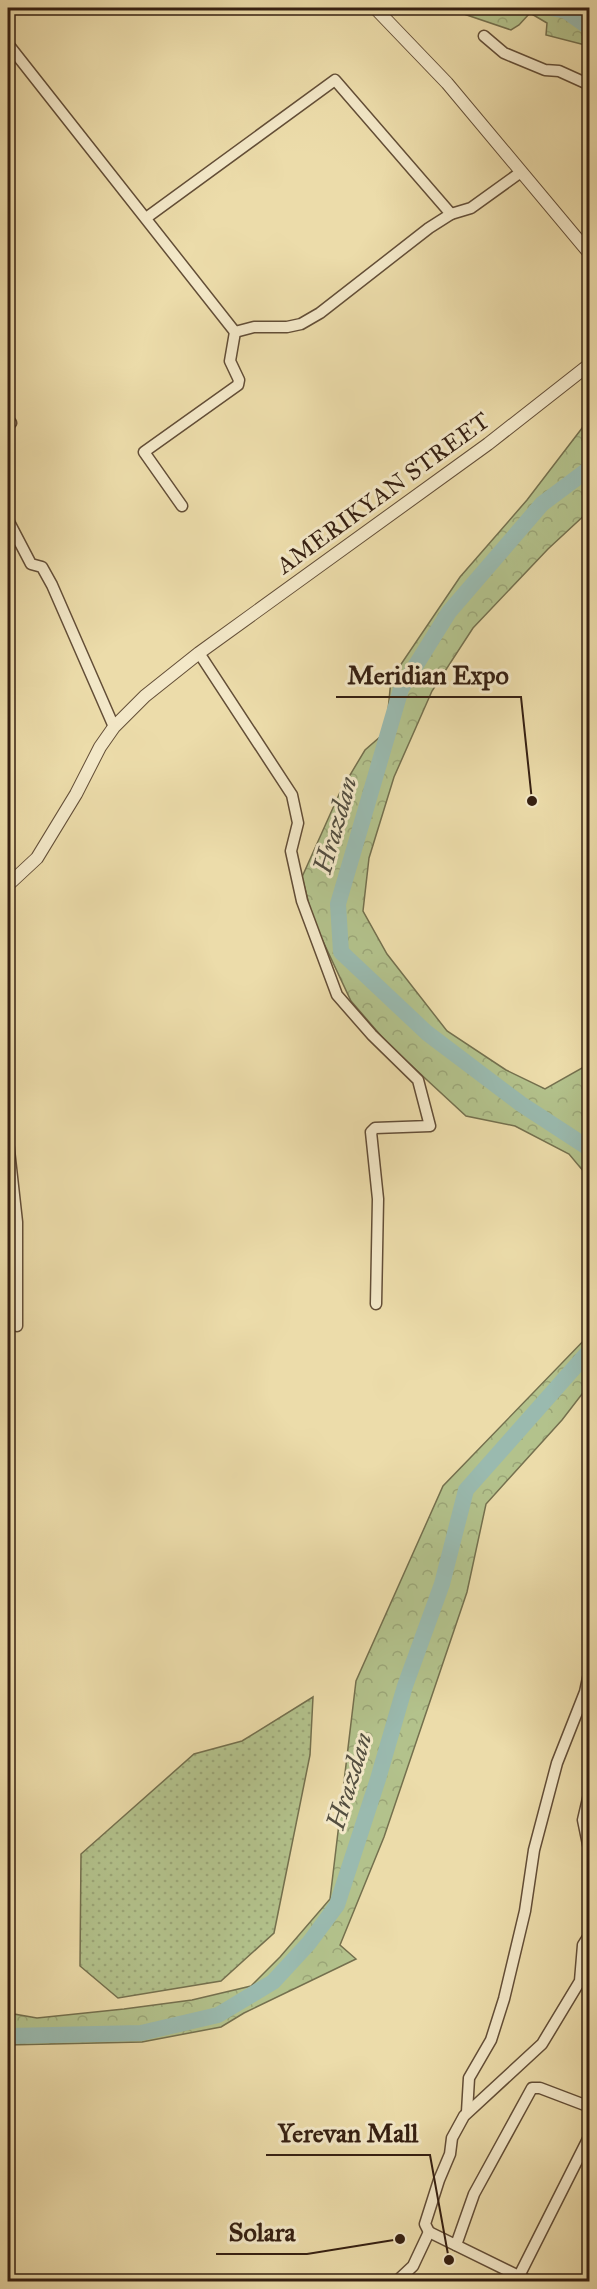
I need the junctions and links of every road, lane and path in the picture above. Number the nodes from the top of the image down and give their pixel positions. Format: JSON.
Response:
{"nodes":[{"id":1,"x":375,"y":8,"type":"edge"},
{"id":2,"x":484,"y":36,"type":"dead end"},
{"id":3,"x":8,"y":44,"type":"edge"},
{"id":4,"x":590,"y":85,"type":"edge"},
{"id":5,"x":522,"y":172,"type":"junction"},
{"id":6,"x":452,"y":214,"type":"junction"},
{"id":7,"x":146,"y":218,"type":"junction"},
{"id":8,"x":590,"y":254,"type":"edge"},
{"id":9,"x":235,"y":332,"type":"junction"},
{"id":10,"x":590,"y":364,"type":"edge"},
{"id":11,"x":182,"y":506,"type":"dead end"},
{"id":12,"x":8,"y":520,"type":"edge"},
{"id":13,"x":199,"y":653,"type":"junction"},
{"id":14,"x":114,"y":727,"type":"junction"},
{"id":15,"x":8,"y":885,"type":"edge"},
{"id":16,"x":8,"y":1141,"type":"edge"},
{"id":17,"x":376,"y":1304,"type":"dead end"},
{"id":18,"x":17,"y":1326,"type":"dead end"},
{"id":19,"x":590,"y":1669,"type":"edge"},
{"id":20,"x":590,"y":1790,"type":"edge"},
{"id":21,"x":590,"y":1854,"type":"edge"},
{"id":22,"x":590,"y":1934,"type":"edge"},
{"id":23,"x":590,"y":2107,"type":"edge"},
{"id":24,"x":467,"y":2112,"type":"junction"},
{"id":25,"x":590,"y":2134,"type":"edge"},
{"id":26,"x":429,"y":2232,"type":"junction"},
{"id":27,"x":456,"y":2246,"type":"junction"},
{"id":28,"x":519,"y":2276,"type":"junction"},
{"id":29,"x":396,"y":2282,"type":"edge"},
{"id":30,"x":531,"y":2282,"type":"edge"}],
"edges":[{"from":1,"to":5,"type":"street"},
{"from":2,"to":4,"type":"street"},
{"from":3,"to":7,"type":"street"},
{"from":5,"to":6,"type":"street"},
{"from":5,"to":8,"type":"street"},
{"from":6,"to":7,"type":"street"},
{"from":6,"to":9,"type":"street"},
{"from":7,"to":9,"type":"street"},
{"from":9,"to":11,"type":"street"},
{"from":10,"to":13,"type":"street","name":"AMERIKYAN STREET"},
{"from":12,"to":14,"type":"street"},
{"from":13,"to":14,"type":"street","name":"AMERIKYAN STREET"},
{"from":13,"to":17,"type":"street"},
{"from":14,"to":15,"type":"street","name":"AMERIKYAN STREET"},
{"from":16,"to":18,"type":"street"},
{"from":19,"to":24,"type":"street"},
{"from":20,"to":21,"type":"street"},
{"from":22,"to":24,"type":"street"},
{"from":23,"to":27,"type":"street"},
{"from":24,"to":26,"type":"street"},
{"from":25,"to":28,"type":"street"},
{"from":26,"to":27,"type":"street"},
{"from":26,"to":29,"type":"street"},
{"from":27,"to":28,"type":"street"},
{"from":28,"to":30,"type":"street"}]}
